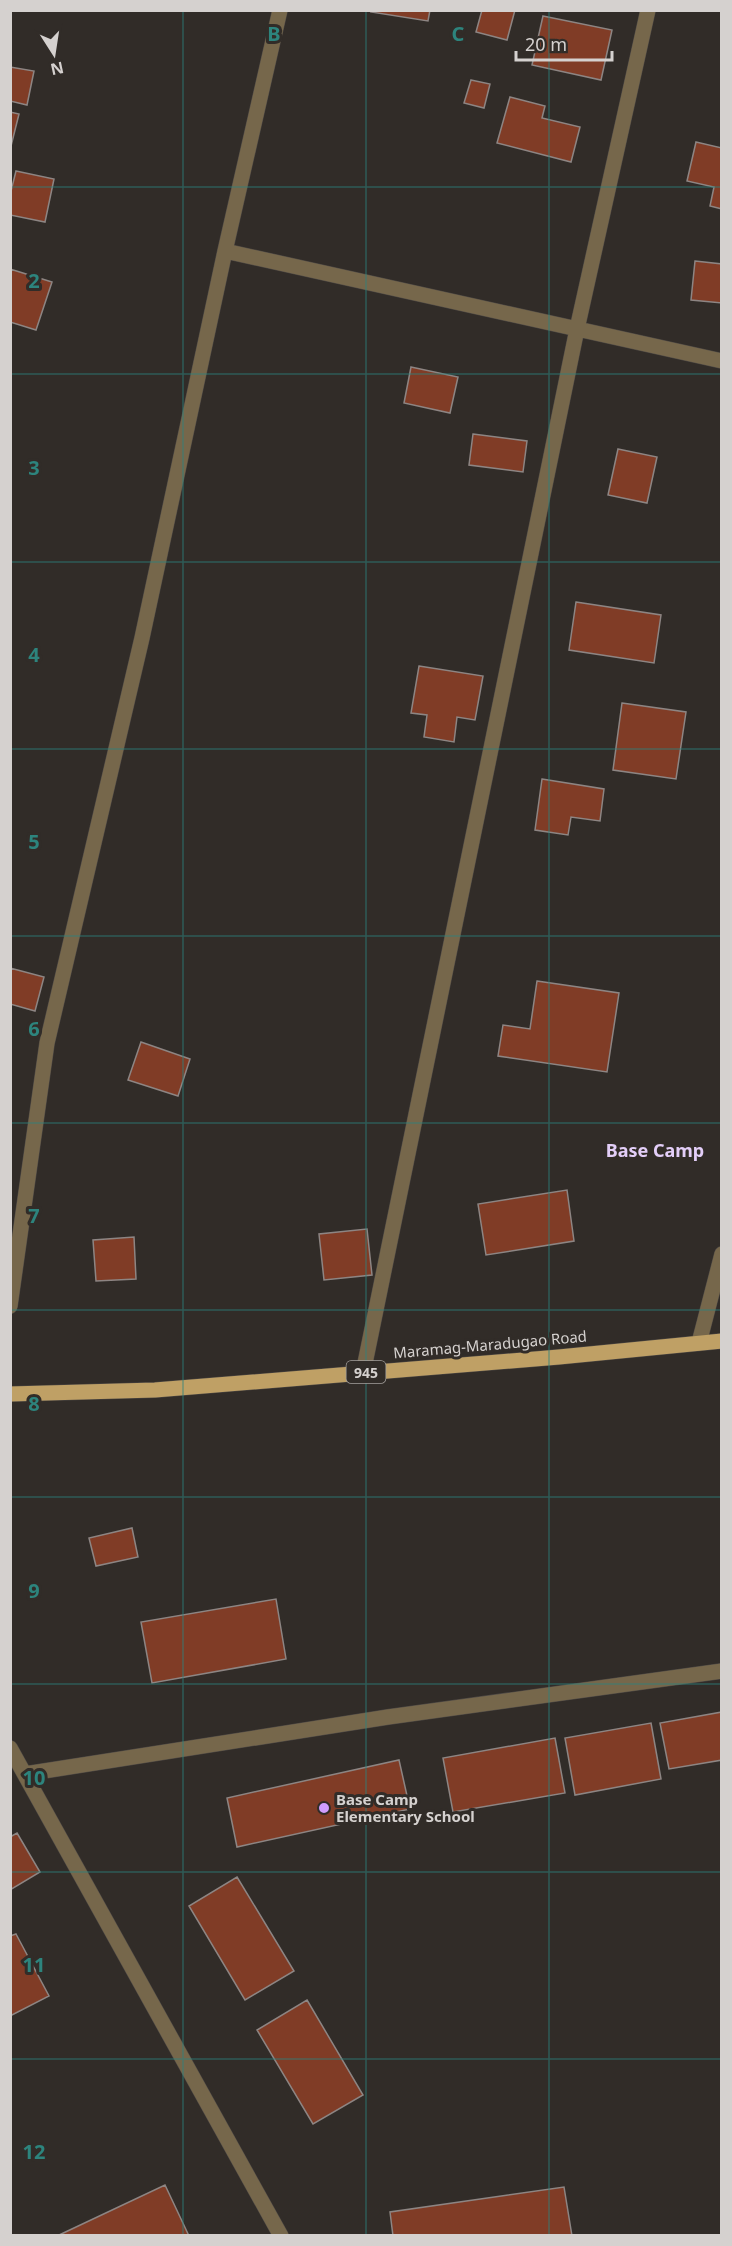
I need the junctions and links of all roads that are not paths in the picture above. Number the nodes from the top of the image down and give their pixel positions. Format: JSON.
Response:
{"nodes":[{"id":1,"x":280,"y":10,"type":"edge"},
{"id":2,"x":648,"y":10,"type":"edge"},
{"id":3,"x":225,"y":251,"type":"junction"},
{"id":4,"x":577,"y":329,"type":"junction"},
{"id":5,"x":722,"y":361,"type":"edge"},
{"id":6,"x":722,"y":1254,"type":"edge"},
{"id":7,"x":10,"y":1306,"type":"edge"},
{"id":8,"x":722,"y":1341,"type":"edge"},
{"id":9,"x":699,"y":1343,"type":"junction"},
{"id":10,"x":363,"y":1372,"type":"junction"},
{"id":11,"x":10,"y":1394,"type":"edge"},
{"id":12,"x":722,"y":1671,"type":"edge"},
{"id":13,"x":10,"y":1748,"type":"edge"},
{"id":14,"x":25,"y":1774,"type":"junction"},
{"id":15,"x":281,"y":2235,"type":"edge"}],
"edges":[{"from":1,"to":3,"type":"street"},
{"from":2,"to":4,"type":"street"},
{"from":3,"to":4,"type":"street"},
{"from":3,"to":7,"type":"street"},
{"from":4,"to":5,"type":"street"},
{"from":4,"to":10,"type":"street"},
{"from":6,"to":9,"type":"street"},
{"from":8,"to":9,"type":"main road","name":"Maramag-Maradugao Road","number":"945"},
{"from":9,"to":10,"type":"main road","name":"Maramag-Maradugao Road","number":"945"},
{"from":10,"to":11,"type":"main road","name":"Maramag-Maradugao Road","number":"945"},
{"from":12,"to":14,"type":"street"},
{"from":13,"to":14,"type":"street"},
{"from":14,"to":15,"type":"street"}]}
